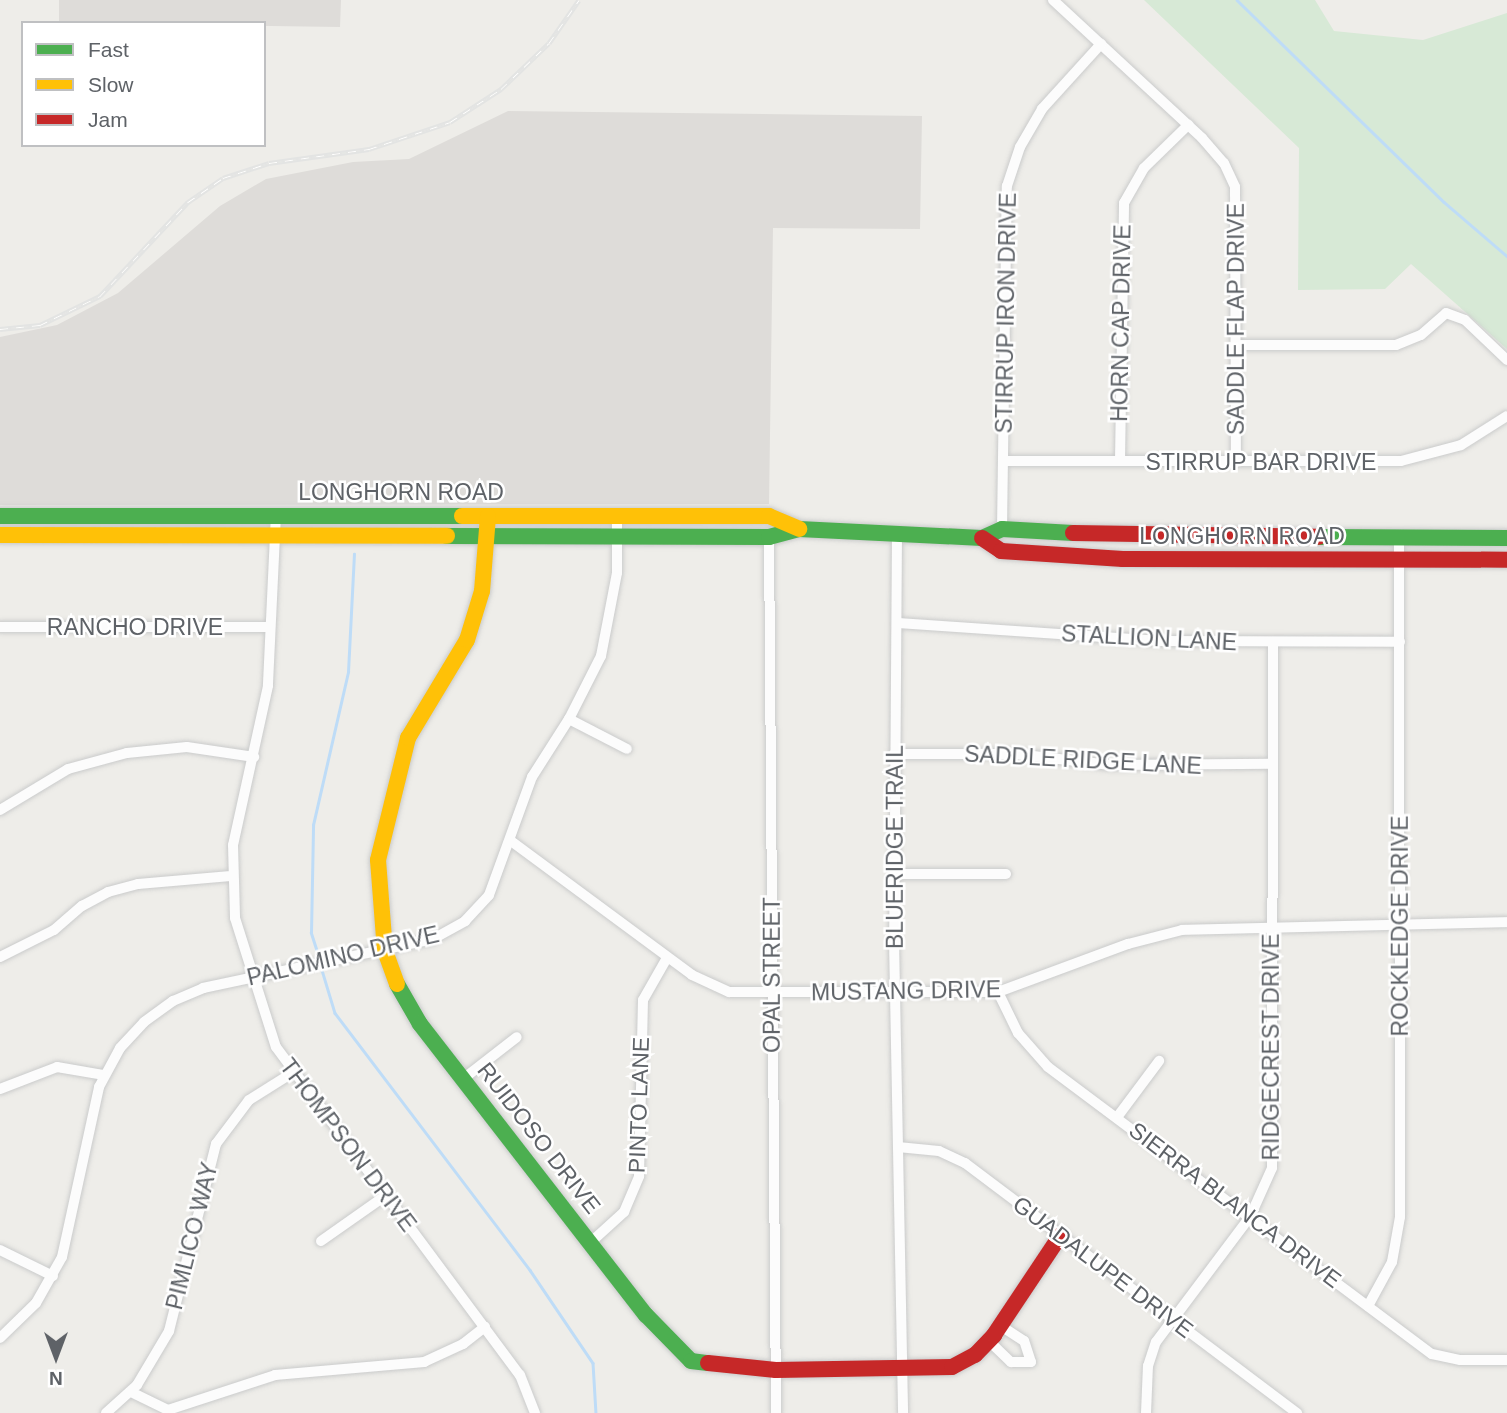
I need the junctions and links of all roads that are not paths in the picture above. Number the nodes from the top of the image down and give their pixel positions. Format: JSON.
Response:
{"nodes":[{"id":1,"x":1053,"y":0,"type":"edge"},
{"id":2,"x":1101,"y":44,"type":"junction"},
{"id":3,"x":1188,"y":125,"type":"junction"},
{"id":4,"x":1239,"y":345,"type":"junction"},
{"id":5,"x":1507,"y":360,"type":"edge"},
{"id":6,"x":1507,"y":416,"type":"edge"},
{"id":7,"x":1004,"y":461,"type":"junction"},
{"id":8,"x":1120,"y":461,"type":"junction"},
{"id":9,"x":1236,"y":462,"type":"junction"},
{"id":10,"x":276,"y":514,"type":"junction"},
{"id":11,"x":0,"y":516,"type":"edge"},
{"id":12,"x":488,"y":516,"type":"junction"},
{"id":13,"x":617,"y":516,"type":"junction"},
{"id":14,"x":799,"y":528,"type":"junction"},
{"id":15,"x":1002,"y":529,"type":"junction"},
{"id":16,"x":897,"y":533,"type":"junction"},
{"id":17,"x":0,"y":535,"type":"edge"},
{"id":18,"x":276,"y":535,"type":"junction"},
{"id":19,"x":615,"y":535,"type":"junction"},
{"id":20,"x":489,"y":536,"type":"junction"},
{"id":21,"x":769,"y":537,"type":"junction"},
{"id":22,"x":982,"y":538,"type":"junction"},
{"id":23,"x":1399,"y":538,"type":"junction"},
{"id":24,"x":1507,"y":538,"type":"edge"},
{"id":25,"x":1399,"y":559,"type":"junction"},
{"id":26,"x":1507,"y":560,"type":"edge"},
{"id":27,"x":898,"y":623,"type":"junction"},
{"id":28,"x":0,"y":627,"type":"edge"},
{"id":29,"x":270,"y":627,"type":"junction"},
{"id":30,"x":1273,"y":642,"type":"junction"},
{"id":31,"x":1400,"y":642,"type":"junction"},
{"id":32,"x":569,"y":719,"type":"junction"},
{"id":33,"x":627,"y":749,"type":"dead end"},
{"id":34,"x":894,"y":754,"type":"junction"},
{"id":35,"x":254,"y":757,"type":"junction"},
{"id":36,"x":1272,"y":764,"type":"junction"},
{"id":37,"x":0,"y":810,"type":"edge"},
{"id":38,"x":511,"y":841,"type":"junction"},
{"id":39,"x":894,"y":874,"type":"junction"},
{"id":40,"x":1006,"y":874,"type":"dead end"},
{"id":41,"x":231,"y":876,"type":"junction"},
{"id":42,"x":1507,"y":922,"type":"edge"},
{"id":43,"x":1402,"y":923,"type":"junction"},
{"id":44,"x":1271,"y":927,"type":"junction"},
{"id":45,"x":384,"y":951,"type":"junction"},
{"id":46,"x":0,"y":957,"type":"edge"},
{"id":47,"x":667,"y":958,"type":"junction"},
{"id":48,"x":253,"y":977,"type":"junction"},
{"id":49,"x":773,"y":992,"type":"junction"},
{"id":50,"x":999,"y":992,"type":"junction"},
{"id":51,"x":895,"y":994,"type":"junction"},
{"id":52,"x":517,"y":1037,"type":"dead end"},
{"id":53,"x":1159,"y":1061,"type":"dead end"},
{"id":54,"x":292,"y":1073,"type":"junction"},
{"id":55,"x":104,"y":1075,"type":"junction"},
{"id":56,"x":463,"y":1079,"type":"junction"},
{"id":57,"x":0,"y":1089,"type":"edge"},
{"id":58,"x":1118,"y":1116,"type":"junction"},
{"id":59,"x":898,"y":1147,"type":"junction"},
{"id":60,"x":385,"y":1196,"type":"junction"},
{"id":61,"x":1250,"y":1217,"type":"junction"},
{"id":62,"x":1060,"y":1236,"type":"junction"},
{"id":63,"x":321,"y":1241,"type":"dead end"},
{"id":64,"x":591,"y":1242,"type":"junction"},
{"id":65,"x":0,"y":1250,"type":"edge"},
{"id":66,"x":53,"y":1276,"type":"junction"},
{"id":67,"x":1368,"y":1306,"type":"junction"},
{"id":68,"x":1173,"y":1319,"type":"junction"},
{"id":69,"x":1001,"y":1326,"type":"junction"},
{"id":70,"x":485,"y":1327,"type":"junction"},
{"id":71,"x":0,"y":1338,"type":"edge"},
{"id":72,"x":988,"y":1340,"type":"junction"},
{"id":73,"x":1507,"y":1360,"type":"edge"},
{"id":74,"x":903,"y":1369,"type":"junction"},
{"id":75,"x":776,"y":1370,"type":"junction"},
{"id":76,"x":131,"y":1392,"type":"junction"},
{"id":77,"x":106,"y":1413,"type":"edge"},
{"id":78,"x":535,"y":1413,"type":"edge"},
{"id":79,"x":776,"y":1413,"type":"edge"},
{"id":80,"x":903,"y":1413,"type":"edge"},
{"id":81,"x":1146,"y":1413,"type":"edge"},
{"id":82,"x":1297,"y":1413,"type":"edge"}],
"edges":[{"from":1,"to":2,"type":"street","name":"SADDLE FLAP DRIVE"},
{"from":2,"to":3,"type":"street","name":"SADDLE FLAP DRIVE"},
{"from":2,"to":7,"type":"street","name":"STIRRUP IRON DRIVE"},
{"from":3,"to":4,"type":"street","name":"SADDLE FLAP DRIVE"},
{"from":3,"to":8,"type":"street","name":"HORN CAP DRIVE"},
{"from":4,"to":5,"type":"street"},
{"from":4,"to":9,"type":"street","name":"SADDLE FLAP DRIVE"},
{"from":6,"to":9,"type":"street","name":"STIRRUP BAR DRIVE"},
{"from":7,"to":8,"type":"street","name":"STIRRUP BAR DRIVE"},
{"from":7,"to":15,"type":"street","name":"STIRRUP IRON DRIVE"},
{"from":8,"to":9,"type":"street","name":"STIRRUP BAR DRIVE"},
{"from":10,"to":11,"type":"main road","name":"LONGHORN ROAD"},
{"from":10,"to":12,"type":"main road","name":"LONGHORN ROAD"},
{"from":10,"to":18,"type":"street","name":"THOMPSON DRIVE"},
{"from":12,"to":13,"type":"main road","name":"LONGHORN ROAD"},
{"from":12,"to":20,"type":"main road","name":"RUIDOSO DRIVE"},
{"from":13,"to":14,"type":"main road","name":"LONGHORN ROAD"},
{"from":13,"to":19,"type":"street","name":"PALOMINO DRIVE"},
{"from":14,"to":16,"type":"main road","name":"LONGHORN ROAD"},
{"from":14,"to":21,"type":"main road","name":"LONGHORN ROAD"},
{"from":15,"to":22,"type":"main road","name":"LONGHORN ROAD"},
{"from":15,"to":23,"type":"main road","name":"LONGHORN ROAD"},
{"from":16,"to":22,"type":"main road","name":"LONGHORN ROAD"},
{"from":16,"to":27,"type":"street","name":"BLUERIDGE TRAIL"},
{"from":17,"to":18,"type":"main road","name":"LONGHORN ROAD"},
{"from":18,"to":20,"type":"main road","name":"LONGHORN ROAD"},
{"from":18,"to":29,"type":"street","name":"THOMPSON DRIVE"},
{"from":19,"to":20,"type":"main road","name":"LONGHORN ROAD"},
{"from":19,"to":21,"type":"main road","name":"LONGHORN ROAD"},
{"from":19,"to":32,"type":"street","name":"PALOMINO DRIVE"},
{"from":20,"to":45,"type":"main road","name":"RUIDOSO DRIVE"},
{"from":21,"to":49,"type":"street","name":"OPAL STREET"},
{"from":22,"to":25,"type":"main road","name":"LONGHORN ROAD"},
{"from":23,"to":24,"type":"main road","name":"LONGHORN ROAD"},
{"from":23,"to":25,"type":"street","name":"ROCKLEDGE DRIVE"},
{"from":25,"to":26,"type":"main road","name":"LONGHORN ROAD"},
{"from":25,"to":31,"type":"street","name":"ROCKLEDGE DRIVE"},
{"from":27,"to":30,"type":"street","name":"STALLION LANE"},
{"from":27,"to":34,"type":"street","name":"BLUERIDGE TRAIL"},
{"from":28,"to":29,"type":"street","name":"RANCHO DRIVE"},
{"from":29,"to":35,"type":"street","name":"THOMPSON DRIVE"},
{"from":30,"to":31,"type":"street","name":"STALLION LANE"},
{"from":30,"to":36,"type":"street","name":"RIDGECREST DRIVE"},
{"from":31,"to":43,"type":"street","name":"ROCKLEDGE DRIVE"},
{"from":32,"to":33,"type":"street"},
{"from":32,"to":38,"type":"street","name":"PALOMINO DRIVE"},
{"from":34,"to":36,"type":"street","name":"SADDLE RIDGE LANE"},
{"from":34,"to":39,"type":"street","name":"BLUERIDGE TRAIL"},
{"from":35,"to":37,"type":"street"},
{"from":35,"to":41,"type":"street","name":"THOMPSON DRIVE"},
{"from":36,"to":44,"type":"street","name":"RIDGECREST DRIVE"},
{"from":38,"to":45,"type":"street","name":"PALOMINO DRIVE"},
{"from":38,"to":47,"type":"street","name":"MUSTANG DRIVE"},
{"from":39,"to":40,"type":"street"},
{"from":39,"to":51,"type":"street","name":"BLUERIDGE TRAIL"},
{"from":41,"to":46,"type":"street"},
{"from":41,"to":48,"type":"street","name":"THOMPSON DRIVE"},
{"from":42,"to":43,"type":"street","name":"MUSTANG DRIVE"},
{"from":43,"to":44,"type":"street","name":"MUSTANG DRIVE"},
{"from":43,"to":67,"type":"street","name":"ROCKLEDGE DRIVE"},
{"from":44,"to":50,"type":"street","name":"MUSTANG DRIVE"},
{"from":44,"to":61,"type":"street","name":"RIDGECREST DRIVE"},
{"from":45,"to":48,"type":"street","name":"PALOMINO DRIVE"},
{"from":45,"to":56,"type":"main road","name":"RUIDOSO DRIVE"},
{"from":47,"to":49,"type":"street","name":"MUSTANG DRIVE"},
{"from":47,"to":64,"type":"street","name":"PINTO LANE"},
{"from":48,"to":54,"type":"street","name":"THOMPSON DRIVE"},
{"from":48,"to":55,"type":"street","name":"PALOMINO DRIVE"},
{"from":49,"to":51,"type":"street","name":"MUSTANG DRIVE"},
{"from":49,"to":75,"type":"street","name":"OPAL STREET"},
{"from":50,"to":51,"type":"street","name":"MUSTANG DRIVE"},
{"from":50,"to":58,"type":"street","name":"SIERRA BLANCA DRIVE"},
{"from":51,"to":59,"type":"street","name":"BLUERIDGE TRAIL"},
{"from":52,"to":56,"type":"street"},
{"from":53,"to":58,"type":"street"},
{"from":54,"to":60,"type":"street","name":"THOMPSON DRIVE"},
{"from":54,"to":76,"type":"street","name":"PIMLICO WAY"},
{"from":55,"to":57,"type":"street"},
{"from":55,"to":66,"type":"street","name":"PALOMINO DRIVE"},
{"from":56,"to":64,"type":"main road","name":"RUIDOSO DRIVE"},
{"from":58,"to":61,"type":"street","name":"SIERRA BLANCA DRIVE"},
{"from":59,"to":62,"type":"street","name":"GUADALUPE DRIVE"},
{"from":59,"to":74,"type":"street","name":"BLUERIDGE TRAIL"},
{"from":60,"to":63,"type":"street"},
{"from":60,"to":70,"type":"street","name":"THOMPSON DRIVE"},
{"from":61,"to":67,"type":"street","name":"SIERRA BLANCA DRIVE"},
{"from":61,"to":68,"type":"street","name":"RIDGECREST DRIVE"},
{"from":62,"to":68,"type":"street","name":"GUADALUPE DRIVE"},
{"from":62,"to":69,"type":"main road","name":"RUIDOSO DRIVE"},
{"from":64,"to":75,"type":"main road","name":"RUIDOSO DRIVE"},
{"from":65,"to":66,"type":"street"},
{"from":66,"to":71,"type":"street","name":"PALOMINO DRIVE"},
{"from":67,"to":73,"type":"street","name":"SIERRA BLANCA DRIVE"},
{"from":68,"to":81,"type":"street","name":"RIDGECREST DRIVE"},
{"from":68,"to":82,"type":"street","name":"GUADALUPE DRIVE"},
{"from":69,"to":72,"type":"main road","name":"RUIDOSO DRIVE"},
{"from":69,"to":72,"type":"street"},
{"from":70,"to":76,"type":"street"},
{"from":70,"to":78,"type":"street","name":"THOMPSON DRIVE"},
{"from":72,"to":74,"type":"main road","name":"RUIDOSO DRIVE"},
{"from":74,"to":75,"type":"main road","name":"RUIDOSO DRIVE"},
{"from":74,"to":80,"type":"street","name":"BLUERIDGE TRAIL"},
{"from":75,"to":79,"type":"street","name":"OPAL STREET"},
{"from":76,"to":77,"type":"street","name":"PIMLICO WAY"}]}
